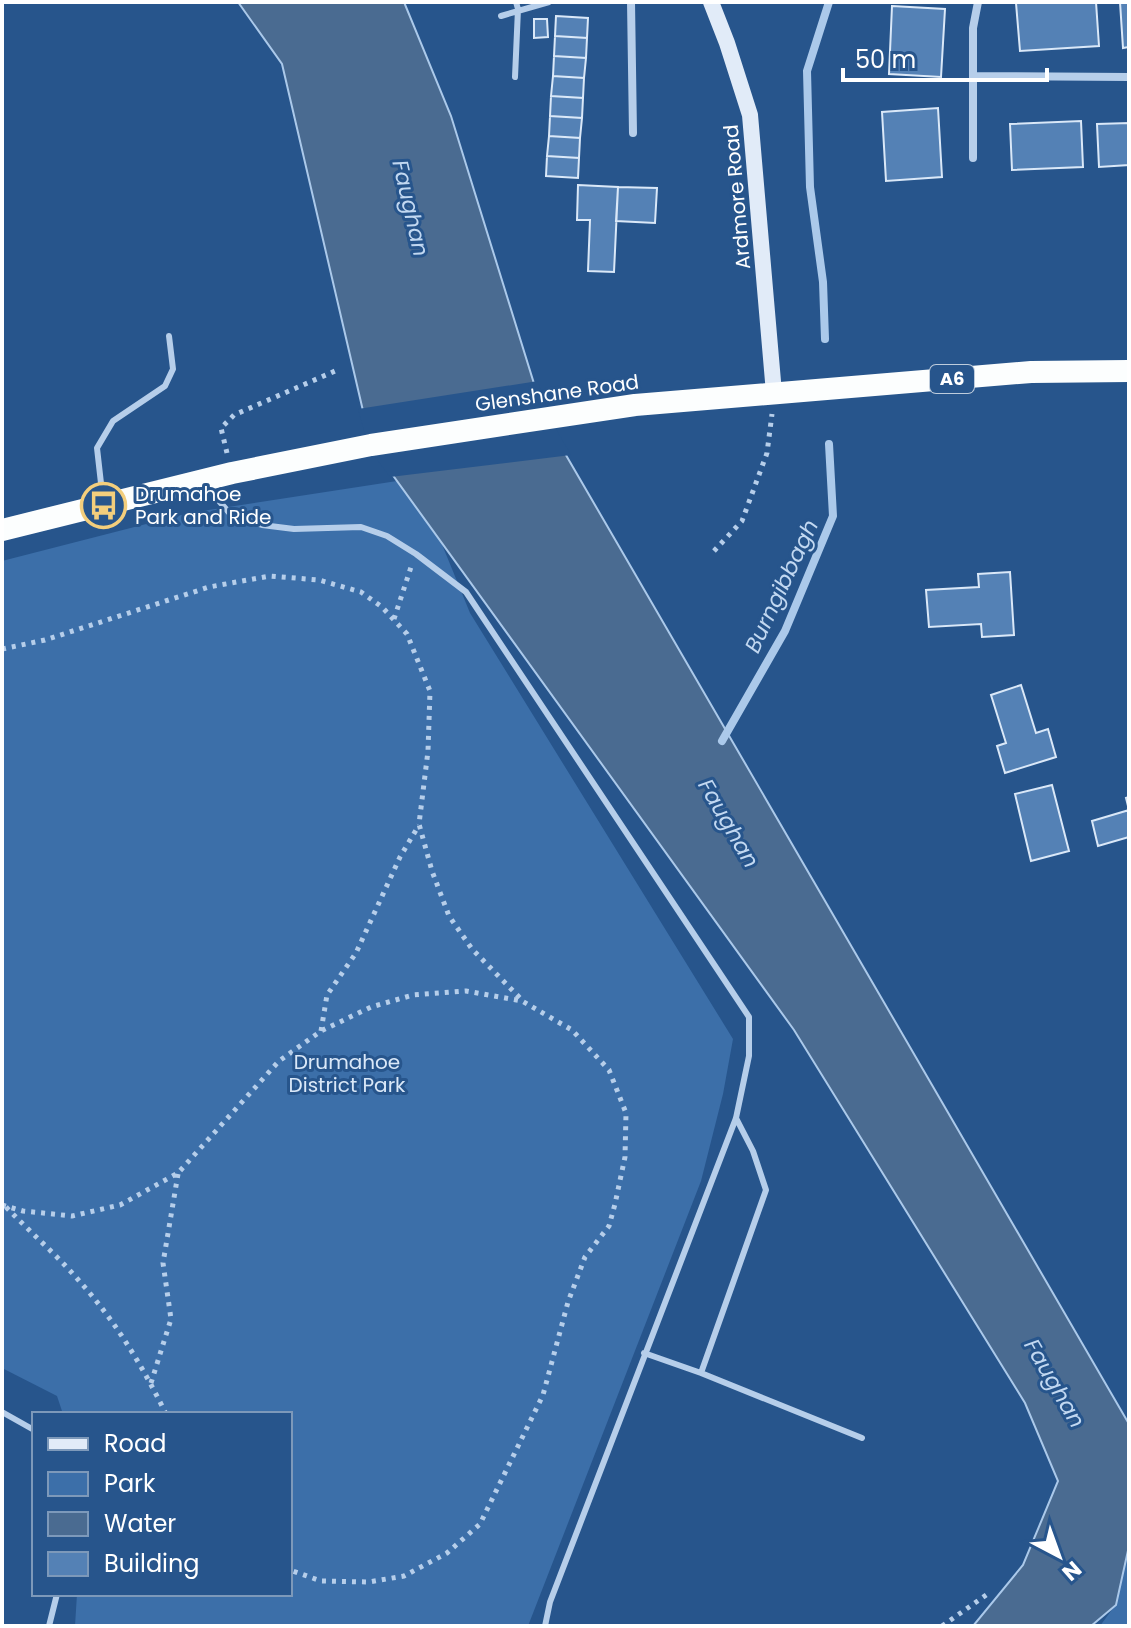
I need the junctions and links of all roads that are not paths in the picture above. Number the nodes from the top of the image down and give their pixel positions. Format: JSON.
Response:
{"nodes":[{"id":1,"x":549,"y":2,"type":"edge"},
{"id":2,"x":631,"y":2,"type":"edge"},
{"id":3,"x":711,"y":2,"type":"edge"},
{"id":4,"x":978,"y":2,"type":"edge"},
{"id":5,"x":517,"y":6,"type":"edge"},
{"id":6,"x":501,"y":16,"type":"dead end"},
{"id":7,"x":973,"y":76,"type":"junction"},
{"id":8,"x":515,"y":77,"type":"dead end"},
{"id":9,"x":1129,"y":77,"type":"edge"},
{"id":10,"x":633,"y":133,"type":"dead end"},
{"id":11,"x":973,"y":158,"type":"dead end"},
{"id":12,"x":169,"y":336,"type":"dead end"},
{"id":13,"x":1129,"y":371,"type":"edge"},
{"id":14,"x":774,"y":393,"type":"junction"},
{"id":15,"x":201,"y":480,"type":"junction"},
{"id":16,"x":104,"y":505,"type":"junction"},
{"id":17,"x":2,"y":530,"type":"edge"},
{"id":18,"x":736,"y":1118,"type":"junction"},
{"id":19,"x":644,"y":1353,"type":"junction"},
{"id":20,"x":701,"y":1373,"type":"junction"},
{"id":21,"x":2,"y":1412,"type":"edge"},
{"id":22,"x":32,"y":1429,"type":"edge"},
{"id":23,"x":862,"y":1438,"type":"dead end"},
{"id":24,"x":56,"y":1596,"type":"edge"},
{"id":25,"x":49,"y":1626,"type":"edge"},
{"id":26,"x":545,"y":1626,"type":"edge"}],
"edges":[{"from":1,"to":5,"type":"lane"},
{"from":2,"to":10,"type":"street"},
{"from":3,"to":14,"type":"main road","name":"Ardmore Road"},
{"from":4,"to":7,"type":"street"},
{"from":5,"to":6,"type":"lane"},
{"from":5,"to":8,"type":"lane"},
{"from":7,"to":9,"type":"street"},
{"from":7,"to":11,"type":"street"},
{"from":12,"to":16,"type":"lane"},
{"from":13,"to":14,"type":"highway","name":"Glenshane Road","number":"A6"},
{"from":14,"to":15,"type":"highway","name":"Glenshane Road","number":"A6"},
{"from":15,"to":16,"type":"highway","name":"Glenshane Road","number":"A6"},
{"from":15,"to":18,"type":"lane"},
{"from":16,"to":17,"type":"highway","name":"Glenshane Road","number":"A6"},
{"from":18,"to":19,"type":"lane"},
{"from":18,"to":20,"type":"lane"},
{"from":19,"to":20,"type":"lane"},
{"from":19,"to":26,"type":"lane"},
{"from":20,"to":23,"type":"lane"},
{"from":21,"to":22,"type":"lane"},
{"from":24,"to":25,"type":"lane"}]}
